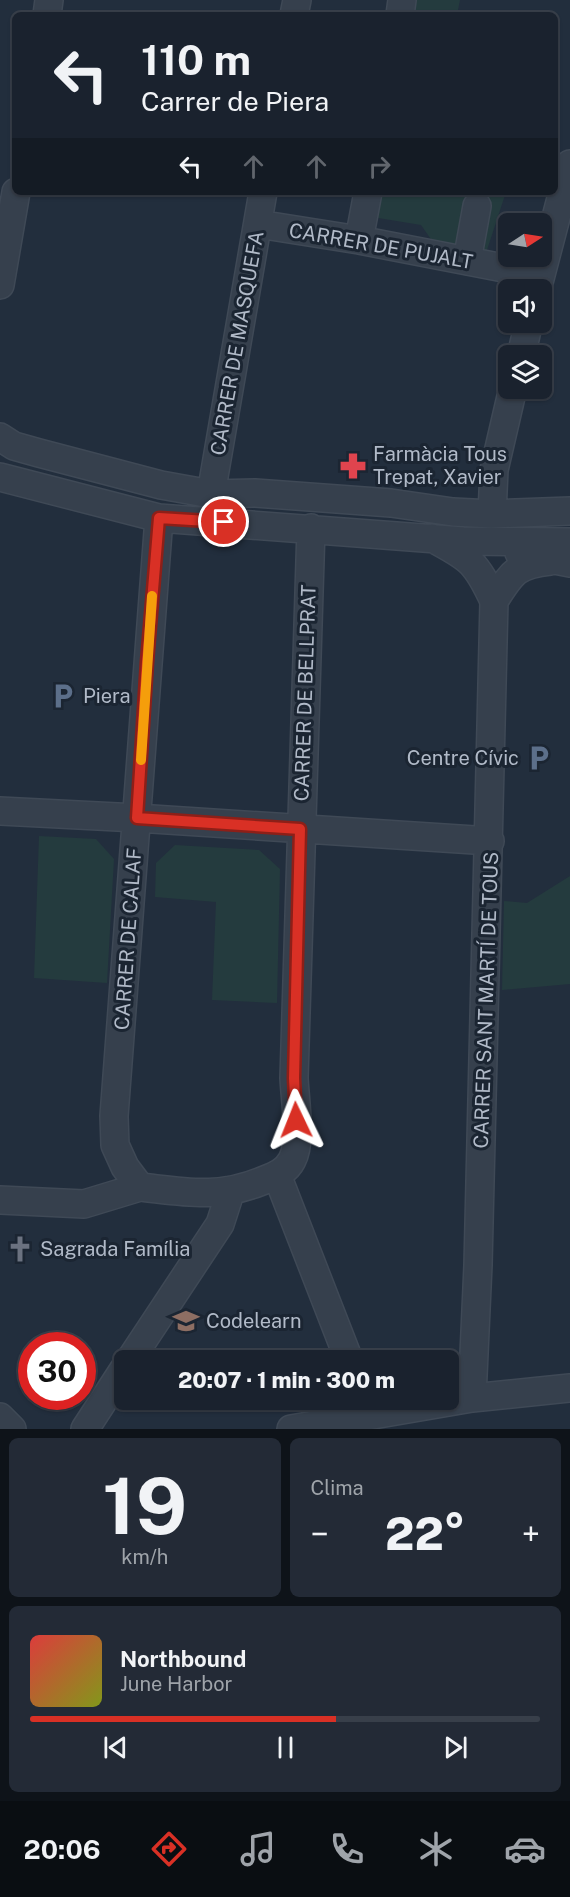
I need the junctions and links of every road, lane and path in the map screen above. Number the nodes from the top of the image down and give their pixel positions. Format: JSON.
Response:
{"nodes":[{"id":1,"x":570,"y":164,"type":"edge"},
{"id":2,"x":15,"y":195,"type":"edge"},
{"id":3,"x":263,"y":195,"type":"edge"},
{"id":4,"x":367,"y":195,"type":"edge"},
{"id":5,"x":477,"y":206,"type":"dead end"},
{"id":6,"x":258,"y":224,"type":"junction"},
{"id":7,"x":359,"y":240,"type":"junction"},
{"id":8,"x":467,"y":261,"type":"junction"},
{"id":9,"x":528,"y":279,"type":"edge"},
{"id":10,"x":539,"y":279,"type":"edge"},
{"id":11,"x":0,"y":285,"type":"edge"},
{"id":12,"x":510,"y":399,"type":"edge"},
{"id":13,"x":0,"y":437,"type":"edge"},
{"id":14,"x":116,"y":473,"type":"junction"},
{"id":15,"x":0,"y":477,"type":"edge"},
{"id":16,"x":211,"y":494,"type":"junction"},
{"id":17,"x":570,"y":511,"type":"edge"},
{"id":18,"x":453,"y":512,"type":"junction"},
{"id":19,"x":492,"y":514,"type":"junction"},
{"id":20,"x":159,"y":518,"type":"junction"},
{"id":21,"x":310,"y":528,"type":"junction"},
{"id":22,"x":570,"y":535,"type":"edge"},
{"id":23,"x":432,"y":538,"type":"junction"},
{"id":24,"x":565,"y":555,"type":"edge"},
{"id":25,"x":494,"y":601,"type":"junction"},
{"id":26,"x":0,"y":811,"type":"edge"},
{"id":27,"x":137,"y":818,"type":"junction"},
{"id":28,"x":300,"y":829,"type":"junction"},
{"id":29,"x":490,"y":841,"type":"junction"},
{"id":30,"x":277,"y":1175,"type":"junction"},
{"id":31,"x":140,"y":1187,"type":"junction"},
{"id":32,"x":231,"y":1190,"type":"junction"},
{"id":33,"x":0,"y":1200,"type":"edge"},
{"id":34,"x":137,"y":1350,"type":"edge"},
{"id":35,"x":344,"y":1350,"type":"edge"},
{"id":36,"x":114,"y":1384,"type":"edge"},
{"id":37,"x":570,"y":1388,"type":"edge"},
{"id":38,"x":472,"y":1398,"type":"junction"},
{"id":39,"x":459,"y":1399,"type":"edge"},
{"id":40,"x":357,"y":1410,"type":"edge"},
{"id":41,"x":85,"y":1429,"type":"edge"},
{"id":42,"x":291,"y":1429,"type":"edge"}],
"edges":[{"from":1,"to":10,"type":"street"},
{"from":2,"to":11,"type":"street"},
{"from":3,"to":6,"type":"street","name":"CARRER DE MASQUEFA"},
{"from":4,"to":7,"type":"street"},
{"from":5,"to":8,"type":"street"},
{"from":6,"to":7,"type":"street","name":"CARRER DE PUJALT"},
{"from":6,"to":16,"type":"street","name":"CARRER DE MASQUEFA"},
{"from":7,"to":8,"type":"street","name":"CARRER DE PUJALT"},
{"from":8,"to":9,"type":"street","name":"CARRER DE PUJALT"},
{"from":12,"to":19,"type":"street"},
{"from":13,"to":14,"type":"street"},
{"from":14,"to":16,"type":"street"},
{"from":14,"to":20,"type":"street"},
{"from":15,"to":20,"type":"street"},
{"from":16,"to":18,"type":"street"},
{"from":17,"to":19,"type":"street"},
{"from":18,"to":19,"type":"street"},
{"from":18,"to":22,"type":"street"},
{"from":20,"to":21,"type":"street"},
{"from":20,"to":27,"type":"street","name":"CARRER DE CALAF"},
{"from":21,"to":23,"type":"street"},
{"from":21,"to":28,"type":"street","name":"CARRER DE BELLPRAT"},
{"from":23,"to":24,"type":"street"},
{"from":23,"to":25,"type":"street"},
{"from":24,"to":25,"type":"street"},
{"from":25,"to":29,"type":"street","name":"CARRER SANT MARTÍ DE TOUS"},
{"from":26,"to":27,"type":"street"},
{"from":27,"to":28,"type":"street"},
{"from":27,"to":31,"type":"street","name":"CARRER DE CALAF"},
{"from":28,"to":29,"type":"street"},
{"from":28,"to":30,"type":"street","name":"CARRER DE BELLPRAT"},
{"from":29,"to":38,"type":"street","name":"CARRER SANT MARTÍ DE TOUS"},
{"from":30,"to":32,"type":"street"},
{"from":30,"to":35,"type":"street"},
{"from":31,"to":32,"type":"street"},
{"from":31,"to":33,"type":"street"},
{"from":32,"to":34,"type":"street"},
{"from":36,"to":41,"type":"street"},
{"from":37,"to":38,"type":"street"},
{"from":38,"to":39,"type":"street"},
{"from":40,"to":42,"type":"street"}]}
